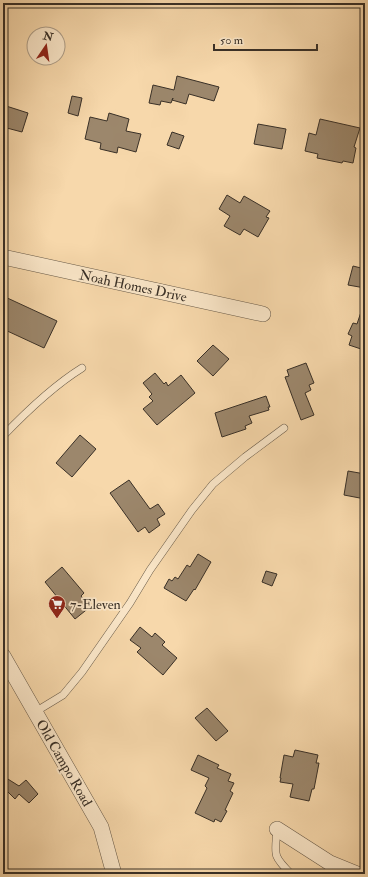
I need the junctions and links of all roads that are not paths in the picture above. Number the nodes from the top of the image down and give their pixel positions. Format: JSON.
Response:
{"nodes":[{"id":1,"x":3,"y":257,"type":"edge"},
{"id":2,"x":263,"y":314,"type":"dead end"},
{"id":3,"x":82,"y":368,"type":"dead end"},
{"id":4,"x":284,"y":428,"type":"dead end"},
{"id":5,"x":3,"y":436,"type":"edge"},
{"id":6,"x":3,"y":656,"type":"edge"},
{"id":7,"x":35,"y":712,"type":"junction"},
{"id":8,"x":277,"y":830,"type":"joint"},
{"id":9,"x":114,"y":874,"type":"edge"},
{"id":10,"x":291,"y":874,"type":"edge"},
{"id":11,"x":357,"y":874,"type":"edge"}],
"edges":[{"from":1,"to":2,"type":"street","name":"Noah Homes Drive"},
{"from":3,"to":5,"type":"lane"},
{"from":4,"to":7,"type":"lane"},
{"from":6,"to":7,"type":"street","name":"Old Campo Road"},
{"from":7,"to":9,"type":"street","name":"Old Campo Road"},
{"from":8,"to":10,"type":"lane"},
{"from":8,"to":11,"type":"street"}]}
